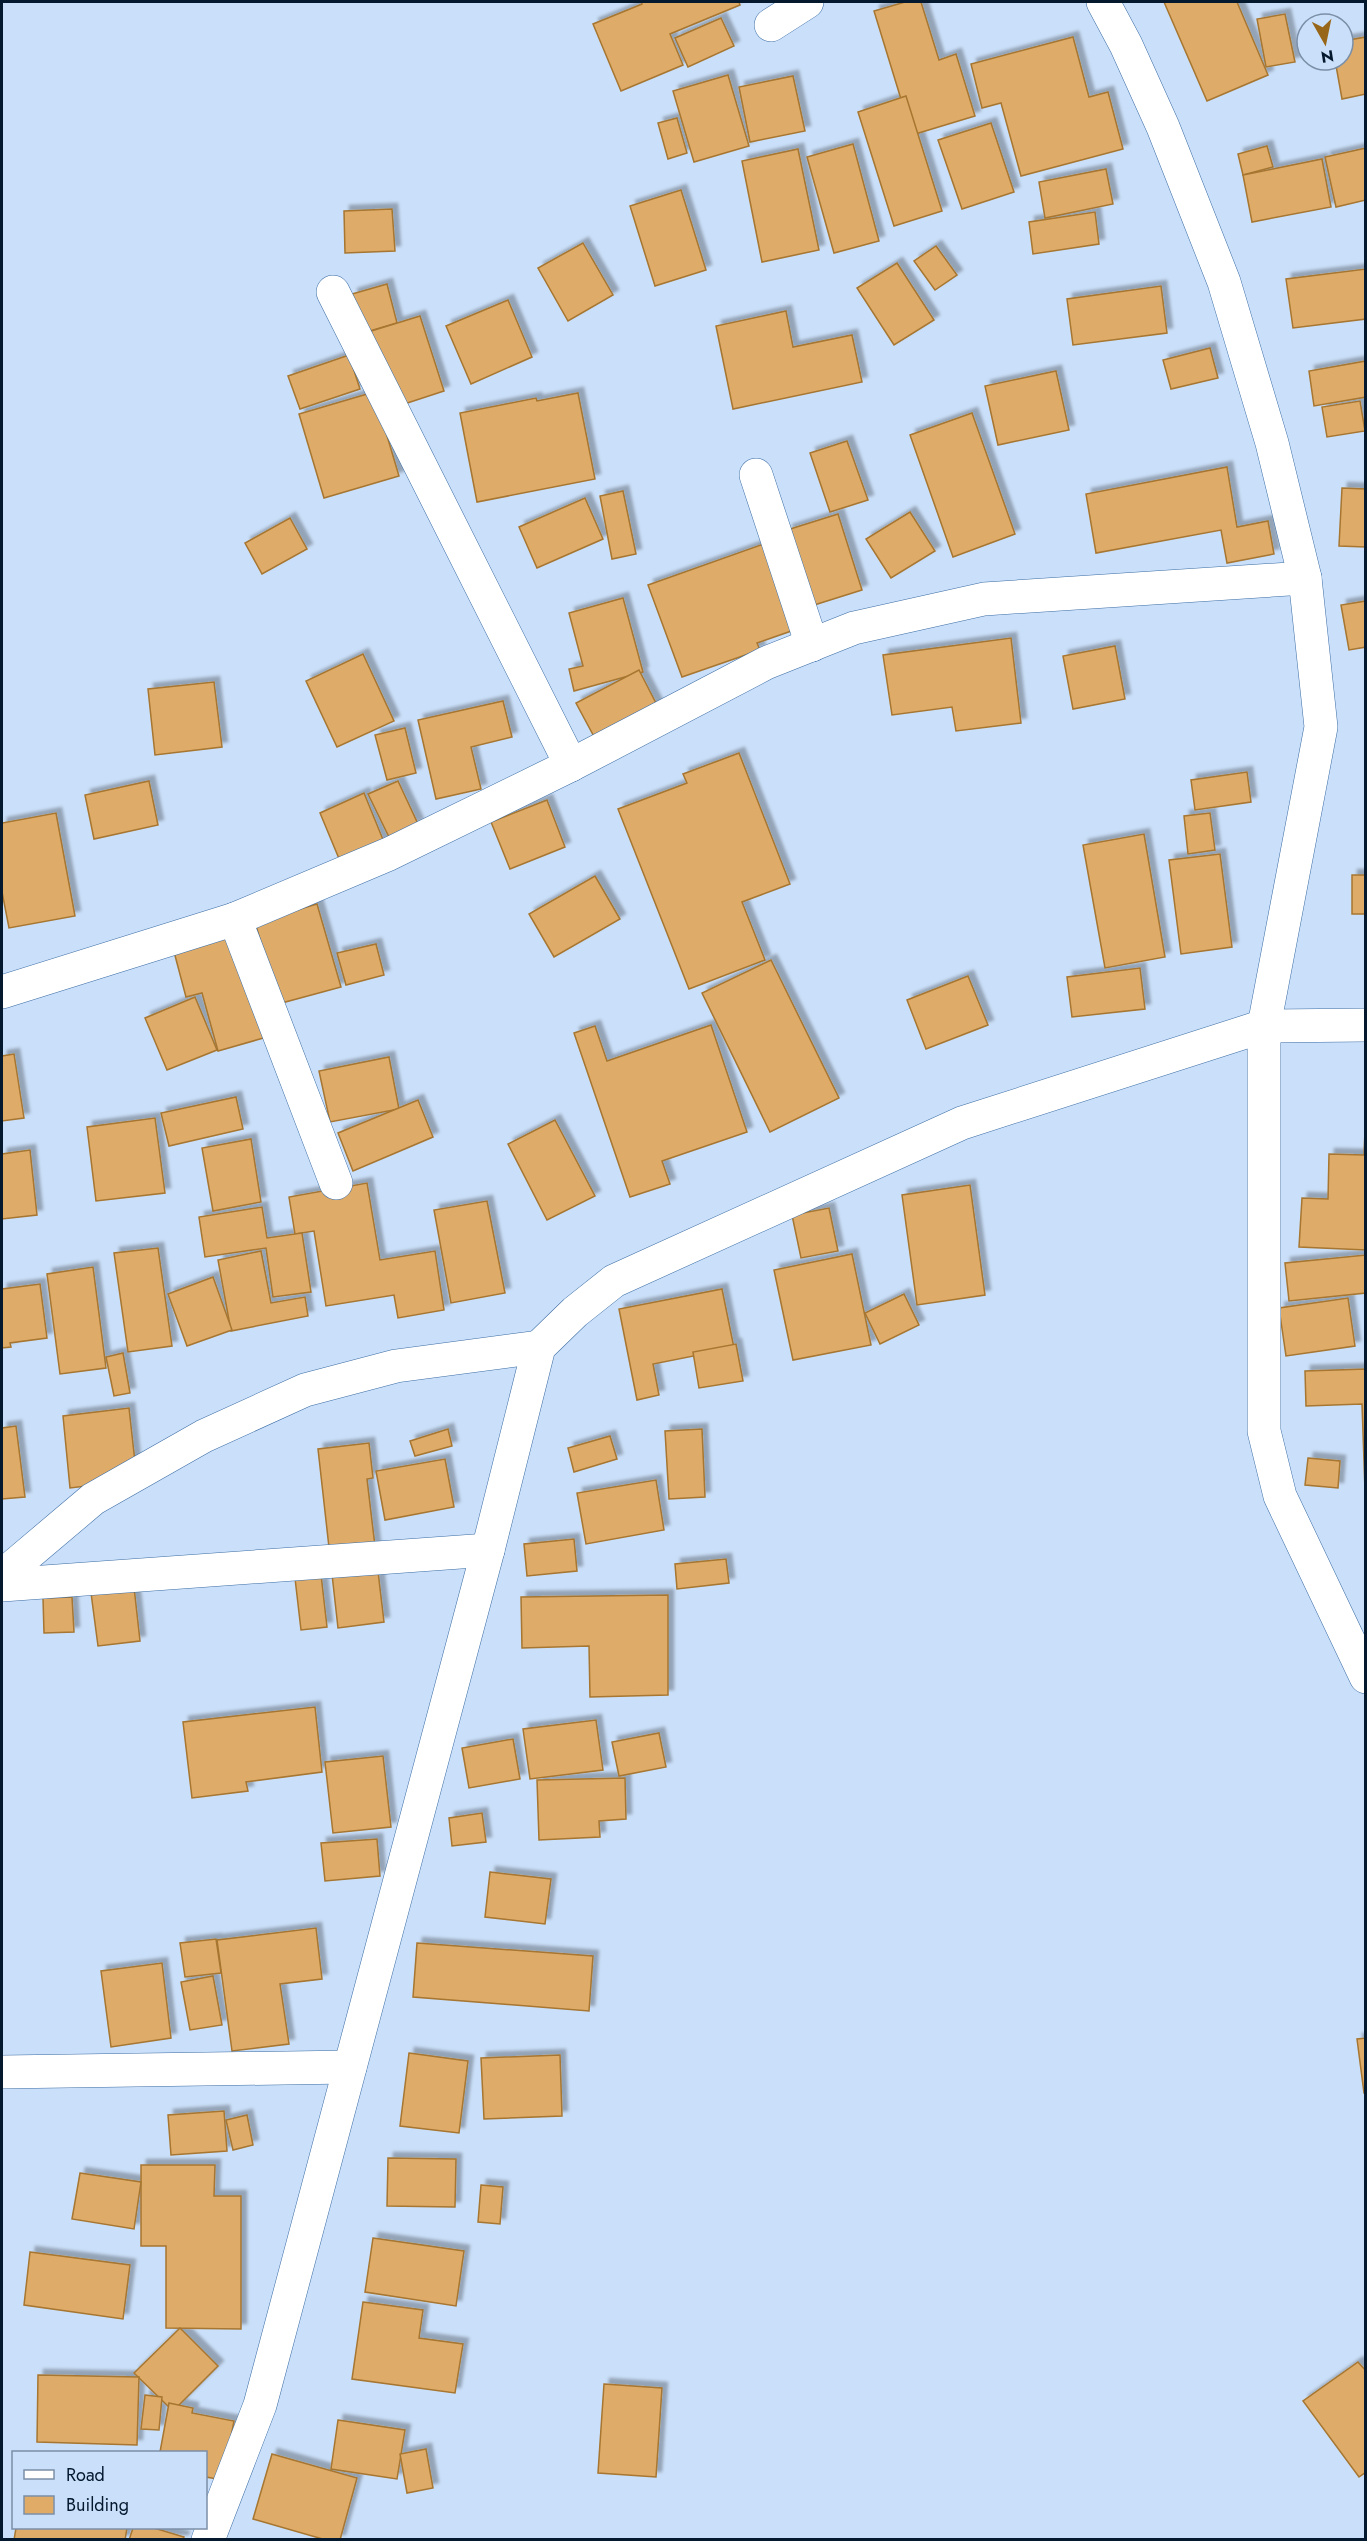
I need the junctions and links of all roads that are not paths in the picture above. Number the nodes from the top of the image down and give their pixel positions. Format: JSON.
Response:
{"nodes":[{"id":1,"x":807,"y":2,"type":"edge"},
{"id":2,"x":1103,"y":2,"type":"edge"},
{"id":3,"x":771,"y":25,"type":"dead end"},
{"id":4,"x":333,"y":291,"type":"dead end"},
{"id":5,"x":756,"y":475,"type":"dead end"},
{"id":6,"x":1305,"y":578,"type":"junction"},
{"id":7,"x":812,"y":645,"type":"junction"},
{"id":8,"x":571,"y":765,"type":"junction"},
{"id":9,"x":235,"y":919,"type":"junction"},
{"id":10,"x":2,"y":992,"type":"edge"},
{"id":11,"x":1365,"y":1025,"type":"edge"},
{"id":12,"x":1264,"y":1026,"type":"junction"},
{"id":13,"x":336,"y":1183,"type":"dead end"},
{"id":14,"x":539,"y":1347,"type":"junction"},
{"id":15,"x":488,"y":1550,"type":"junction"},
{"id":16,"x":2,"y":1576,"type":"edge"},
{"id":17,"x":2,"y":1585,"type":"edge"},
{"id":18,"x":1365,"y":1677,"type":"edge"},
{"id":19,"x":350,"y":2067,"type":"junction"},
{"id":20,"x":2,"y":2072,"type":"edge"},
{"id":21,"x":208,"y":2540,"type":"edge"}],
"edges":[{"from":1,"to":3,"type":"street"},
{"from":2,"to":6,"type":"street"},
{"from":4,"to":8,"type":"street"},
{"from":5,"to":7,"type":"street"},
{"from":6,"to":7,"type":"street"},
{"from":6,"to":12,"type":"street"},
{"from":7,"to":8,"type":"street"},
{"from":8,"to":9,"type":"street"},
{"from":9,"to":10,"type":"street"},
{"from":9,"to":13,"type":"street"},
{"from":11,"to":12,"type":"street"},
{"from":12,"to":14,"type":"street"},
{"from":12,"to":18,"type":"street"},
{"from":14,"to":15,"type":"street"},
{"from":14,"to":16,"type":"street"},
{"from":15,"to":17,"type":"street"},
{"from":15,"to":19,"type":"street"},
{"from":19,"to":20,"type":"street"},
{"from":19,"to":21,"type":"street"}]}
